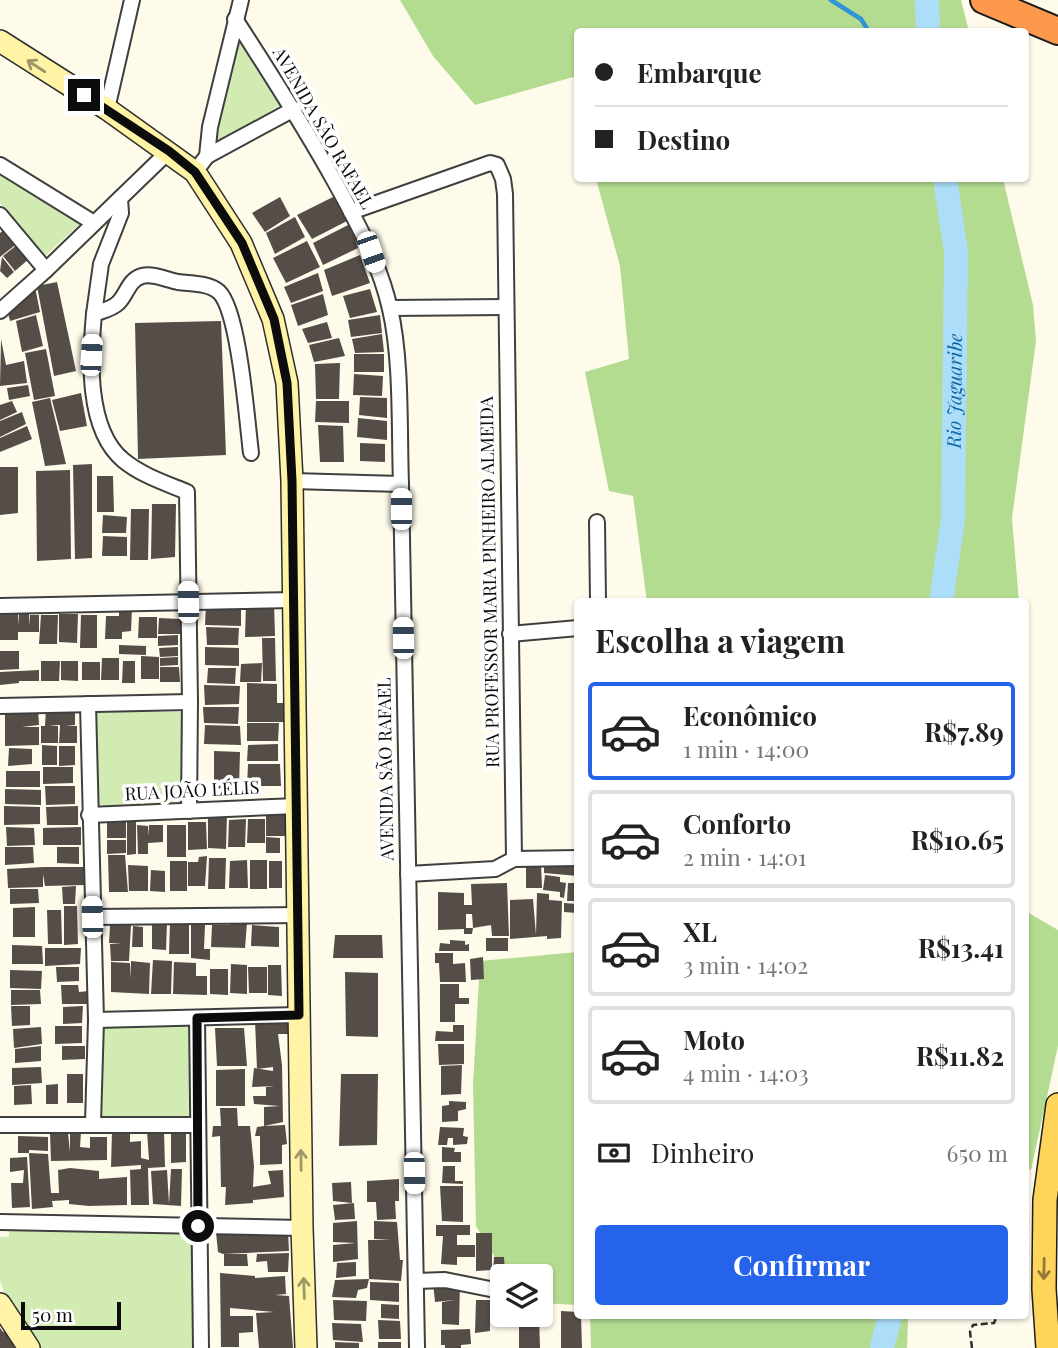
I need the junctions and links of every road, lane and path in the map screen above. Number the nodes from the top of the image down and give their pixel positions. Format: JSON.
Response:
{"nodes":[{"id":1,"x":132,"y":0,"type":"edge"},
{"id":2,"x":241,"y":0,"type":"edge"},
{"id":3,"x":985,"y":0,"type":"edge"},
{"id":4,"x":1058,"y":13,"type":"edge"},
{"id":5,"x":235,"y":19,"type":"junction"},
{"id":6,"x":1058,"y":31,"type":"edge"},
{"id":7,"x":0,"y":41,"type":"edge"},
{"id":8,"x":107,"y":109,"type":"junction"},
{"id":9,"x":294,"y":109,"type":"junction"},
{"id":10,"x":169,"y":151,"type":"junction"},
{"id":11,"x":201,"y":164,"type":"junction"},
{"id":12,"x":0,"y":165,"type":"edge"},
{"id":13,"x":120,"y":199,"type":"junction"},
{"id":14,"x":351,"y":212,"type":"junction"},
{"id":15,"x":0,"y":215,"type":"edge"},
{"id":16,"x":94,"y":223,"type":"junction"},
{"id":17,"x":46,"y":270,"type":"junction"},
{"id":18,"x":506,"y":307,"type":"junction"},
{"id":19,"x":390,"y":308,"type":"junction"},
{"id":20,"x":0,"y":311,"type":"edge"},
{"id":21,"x":94,"y":314,"type":"junction"},
{"id":22,"x":251,"y":453,"type":"dead end"},
{"id":23,"x":292,"y":481,"type":"junction"},
{"id":24,"x":401,"y":484,"type":"junction"},
{"id":25,"x":597,"y":522,"type":"dead end"},
{"id":26,"x":598,"y":598,"type":"edge"},
{"id":27,"x":294,"y":600,"type":"junction"},
{"id":28,"x":188,"y":602,"type":"junction"},
{"id":29,"x":0,"y":606,"type":"edge"},
{"id":30,"x":574,"y":628,"type":"edge"},
{"id":31,"x":510,"y":634,"type":"junction"},
{"id":32,"x":190,"y":702,"type":"junction"},
{"id":33,"x":88,"y":704,"type":"junction"},
{"id":34,"x":0,"y":706,"type":"edge"},
{"id":35,"x":297,"y":806,"type":"junction"},
{"id":36,"x":189,"y":811,"type":"junction"},
{"id":37,"x":89,"y":815,"type":"junction"},
{"id":38,"x":574,"y":858,"type":"edge"},
{"id":39,"x":514,"y":859,"type":"junction"},
{"id":40,"x":408,"y":874,"type":"junction"},
{"id":41,"x":299,"y":915,"type":"junction"},
{"id":42,"x":92,"y":917,"type":"junction"},
{"id":43,"x":299,"y":1015,"type":"junction"},
{"id":44,"x":197,"y":1018,"type":"junction"},
{"id":45,"x":96,"y":1020,"type":"junction"},
{"id":46,"x":1058,"y":1105,"type":"edge"},
{"id":47,"x":93,"y":1124,"type":"junction"},
{"id":48,"x":0,"y":1125,"type":"edge"},
{"id":49,"x":198,"y":1125,"type":"junction"},
{"id":50,"x":0,"y":1222,"type":"edge"},
{"id":51,"x":198,"y":1226,"type":"junction"},
{"id":52,"x":302,"y":1228,"type":"junction"},
{"id":53,"x":416,"y":1281,"type":"junction"},
{"id":54,"x":490,"y":1289,"type":"edge"},
{"id":55,"x":0,"y":1304,"type":"edge"},
{"id":56,"x":995,"y":1319,"type":"edge"},
{"id":57,"x":29,"y":1348,"type":"edge"},
{"id":58,"x":201,"y":1348,"type":"edge"},
{"id":59,"x":306,"y":1348,"type":"edge"},
{"id":60,"x":417,"y":1348,"type":"edge"},
{"id":61,"x":972,"y":1348,"type":"edge"},
{"id":62,"x":1048,"y":1348,"type":"edge"}],
"edges":[{"from":1,"to":8,"type":"street"},
{"from":2,"to":5,"type":"street"},
{"from":3,"to":4,"type":"highway"},
{"from":3,"to":6,"type":"highway"},
{"from":5,"to":9,"type":"street","name":"AVENIDA SÃO RAFAEL"},
{"from":5,"to":11,"type":"street"},
{"from":8,"to":7,"type":"main road","one_way":true},
{"from":8,"to":10,"type":"main road"},
{"from":9,"to":11,"type":"street"},
{"from":9,"to":14,"type":"street","name":"AVENIDA SÃO RAFAEL"},
{"from":10,"to":11,"type":"main road"},
{"from":10,"to":13,"type":"street"},
{"from":11,"to":23,"type":"main road"},
{"from":12,"to":16,"type":"street"},
{"from":13,"to":16,"type":"street"},
{"from":13,"to":21,"type":"street"},
{"from":14,"to":18,"type":"street","name":"RUA PROFESSOR MARIA PINHEIRO ALMEIDA"},
{"from":14,"to":19,"type":"street","name":"AVENIDA SÃO RAFAEL"},
{"from":15,"to":17,"type":"street"},
{"from":16,"to":17,"type":"street"},
{"from":17,"to":20,"type":"street"},
{"from":18,"to":19,"type":"street"},
{"from":18,"to":31,"type":"street","name":"RUA PROFESSOR MARIA PINHEIRO ALMEIDA"},
{"from":19,"to":24,"type":"street","name":"AVENIDA SÃO RAFAEL"},
{"from":21,"to":22,"type":"street"},
{"from":21,"to":28,"type":"street"},
{"from":23,"to":24,"type":"street"},
{"from":23,"to":27,"type":"main road"},
{"from":24,"to":40,"type":"street","name":"AVENIDA SÃO RAFAEL"},
{"from":25,"to":26,"type":"street"},
{"from":27,"to":28,"type":"street"},
{"from":27,"to":35,"type":"main road"},
{"from":28,"to":29,"type":"street"},
{"from":28,"to":32,"type":"street"},
{"from":30,"to":31,"type":"street"},
{"from":31,"to":39,"type":"street","name":"RUA PROFESSOR MARIA PINHEIRO ALMEIDA"},
{"from":32,"to":33,"type":"street"},
{"from":32,"to":36,"type":"street"},
{"from":33,"to":34,"type":"street"},
{"from":33,"to":37,"type":"street"},
{"from":35,"to":36,"type":"street","name":"RUA JOÃO LÉLIS"},
{"from":35,"to":41,"type":"main road"},
{"from":36,"to":37,"type":"street","name":"RUA JOÃO LÉLIS"},
{"from":37,"to":42,"type":"street"},
{"from":38,"to":39,"type":"street"},
{"from":39,"to":40,"type":"street"},
{"from":40,"to":53,"type":"street","name":"AVENIDA SÃO RAFAEL"},
{"from":41,"to":42,"type":"street"},
{"from":41,"to":43,"type":"main road"},
{"from":42,"to":45,"type":"street"},
{"from":43,"to":44,"type":"street"},
{"from":52,"to":43,"type":"main road","one_way":true},
{"from":44,"to":45,"type":"street"},
{"from":44,"to":49,"type":"street"},
{"from":45,"to":47,"type":"street"},
{"from":46,"to":62,"type":"main road","one_way":true},
{"from":47,"to":48,"type":"street"},
{"from":47,"to":49,"type":"street"},
{"from":49,"to":51,"type":"street"},
{"from":50,"to":51,"type":"street"},
{"from":51,"to":52,"type":"street"},
{"from":51,"to":58,"type":"street"},
{"from":59,"to":52,"type":"main road","one_way":true},
{"from":53,"to":54,"type":"street"},
{"from":53,"to":60,"type":"street","name":"AVENIDA SÃO RAFAEL"},
{"from":55,"to":57,"type":"main road"},
{"from":56,"to":61,"type":"path"}]}
